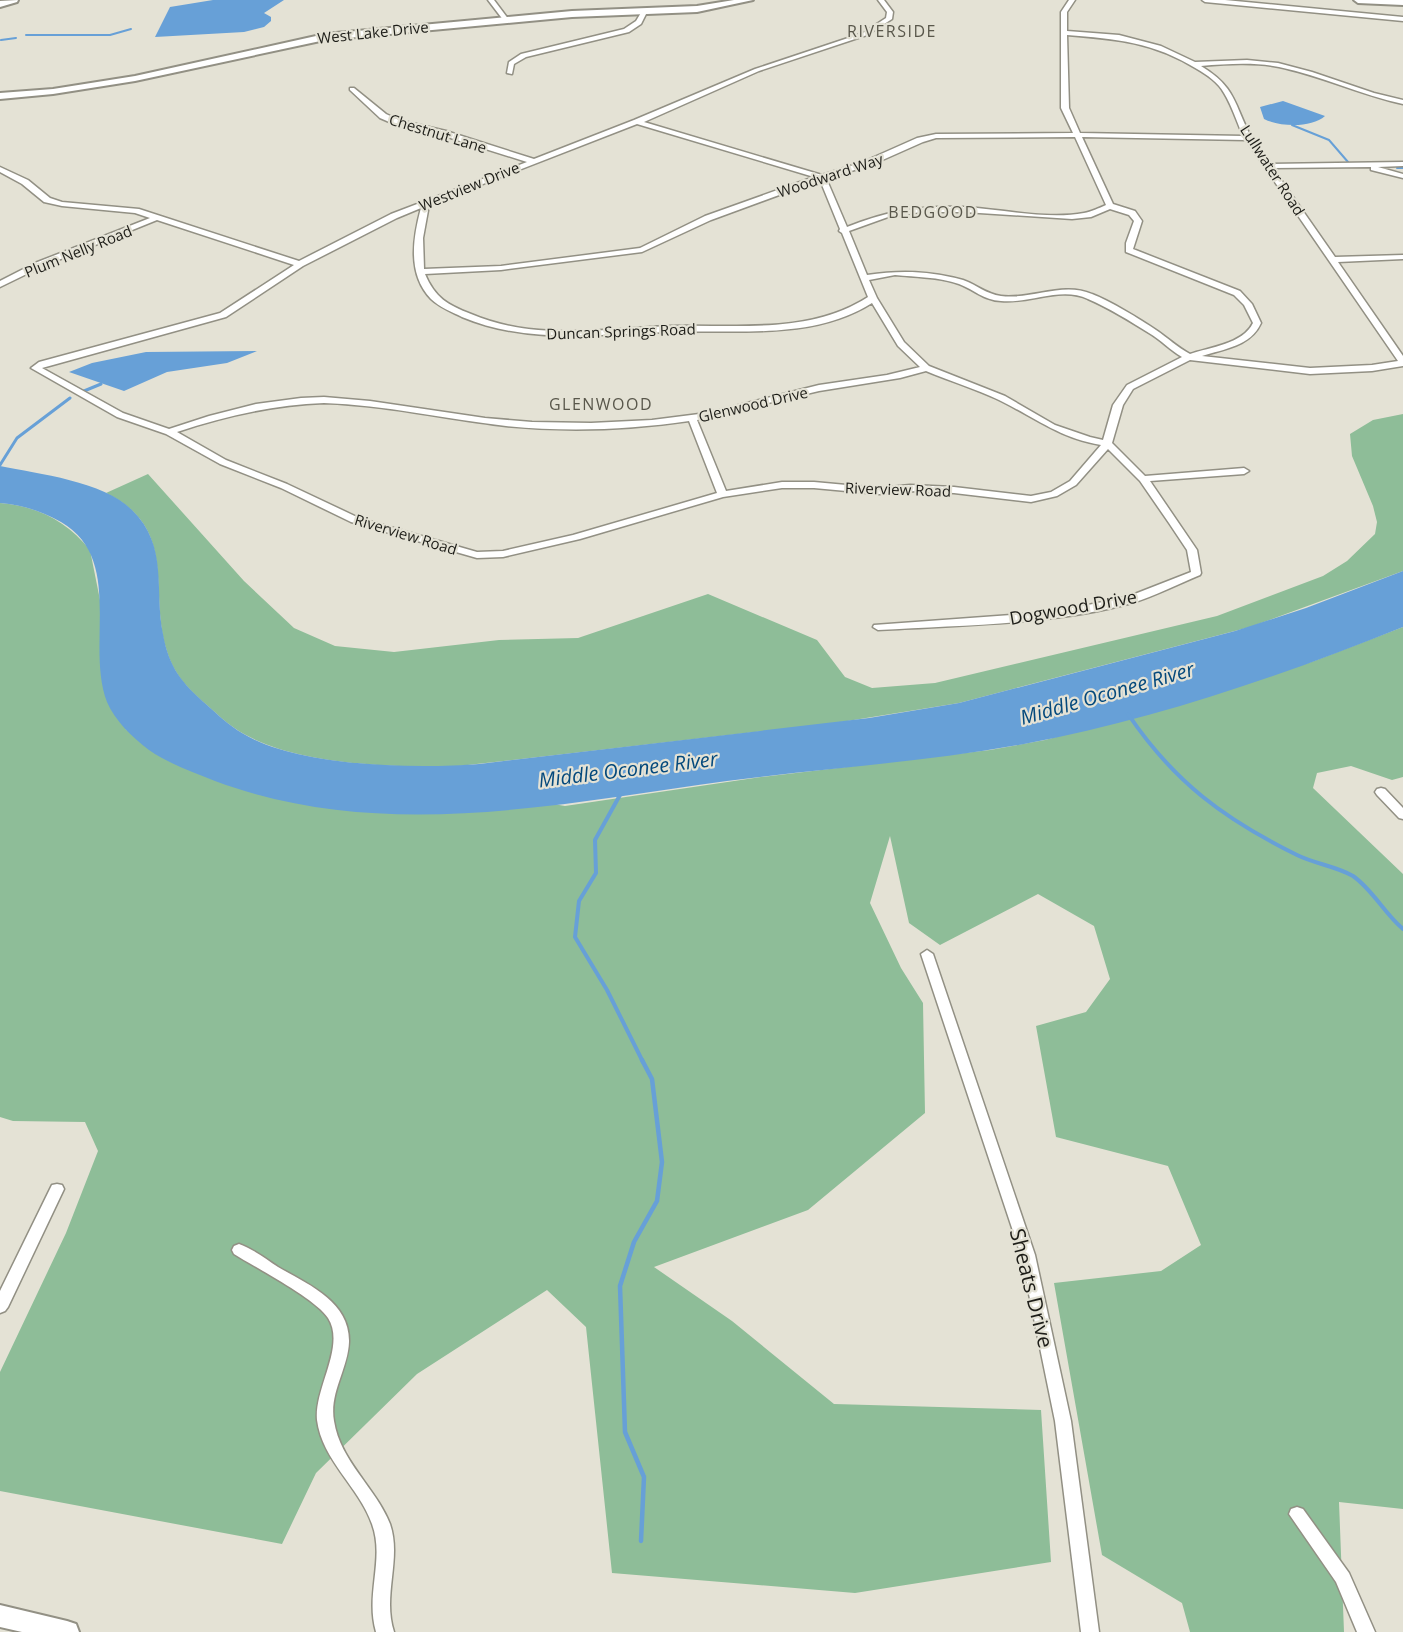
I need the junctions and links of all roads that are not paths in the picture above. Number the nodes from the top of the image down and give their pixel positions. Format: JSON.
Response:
{"nodes":[{"id":1,"x":14,"y":0,"type":"edge"},
{"id":2,"x":491,"y":0,"type":"edge"},
{"id":3,"x":729,"y":0,"type":"edge"},
{"id":4,"x":881,"y":0,"type":"edge"},
{"id":5,"x":1072,"y":0,"type":"edge"},
{"id":6,"x":1206,"y":0,"type":"edge"},
{"id":7,"x":1358,"y":0,"type":"edge"},
{"id":8,"x":745,"y":1,"type":"edge"},
{"id":9,"x":1403,"y":2,"type":"edge"},
{"id":10,"x":0,"y":4,"type":"edge"},
{"id":11,"x":644,"y":12,"type":"junction"},
{"id":12,"x":1403,"y":19,"type":"edge"},
{"id":13,"x":506,"y":20,"type":"junction"},
{"id":14,"x":1065,"y":33,"type":"junction"},
{"id":15,"x":1195,"y":64,"type":"junction"},
{"id":16,"x":510,"y":73,"type":"dead end"},
{"id":17,"x":352,"y":89,"type":"dead end"},
{"id":18,"x":0,"y":96,"type":"edge"},
{"id":19,"x":1403,"y":102,"type":"edge"},
{"id":20,"x":637,"y":122,"type":"junction"},
{"id":21,"x":1077,"y":135,"type":"junction"},
{"id":22,"x":1248,"y":138,"type":"junction"},
{"id":23,"x":532,"y":161,"type":"junction"},
{"id":24,"x":1362,"y":164,"type":"junction"},
{"id":25,"x":1403,"y":164,"type":"edge"},
{"id":26,"x":1269,"y":166,"type":"junction"},
{"id":27,"x":0,"y":169,"type":"edge"},
{"id":28,"x":1403,"y":176,"type":"edge"},
{"id":29,"x":822,"y":177,"type":"junction"},
{"id":30,"x":426,"y":203,"type":"junction"},
{"id":31,"x":1110,"y":206,"type":"junction"},
{"id":32,"x":156,"y":218,"type":"junction"},
{"id":33,"x":843,"y":231,"type":"junction"},
{"id":34,"x":1403,"y":257,"type":"edge"},
{"id":35,"x":1332,"y":260,"type":"junction"},
{"id":36,"x":300,"y":264,"type":"junction"},
{"id":37,"x":421,"y":273,"type":"junction"},
{"id":38,"x":864,"y":278,"type":"junction"},
{"id":39,"x":0,"y":284,"type":"edge"},
{"id":40,"x":873,"y":298,"type":"junction"},
{"id":41,"x":1189,"y":357,"type":"junction"},
{"id":42,"x":1403,"y":362,"type":"edge"},
{"id":43,"x":35,"y":368,"type":"joint"},
{"id":44,"x":926,"y":369,"type":"junction"},
{"id":45,"x":692,"y":418,"type":"junction"},
{"id":46,"x":169,"y":432,"type":"junction"},
{"id":47,"x":1107,"y":443,"type":"junction"},
{"id":48,"x":1244,"y":471,"type":"dead end"},
{"id":49,"x":1143,"y":479,"type":"junction"},
{"id":50,"x":722,"y":494,"type":"junction"},
{"id":51,"x":878,"y":627,"type":"dead end"},
{"id":52,"x":1381,"y":792,"type":"dead end"},
{"id":53,"x":1403,"y":815,"type":"edge"},
{"id":54,"x":927,"y":954,"type":"dead end"},
{"id":55,"x":57,"y":1189,"type":"dead end"},
{"id":56,"x":239,"y":1250,"type":"dead end"},
{"id":57,"x":0,"y":1307,"type":"edge"},
{"id":58,"x":1297,"y":1514,"type":"dead end"},
{"id":59,"x":8,"y":1622,"type":"edge"},
{"id":60,"x":68,"y":1632,"type":"edge"},
{"id":61,"x":386,"y":1632,"type":"edge"},
{"id":62,"x":1090,"y":1632,"type":"edge"},
{"id":63,"x":1366,"y":1632,"type":"edge"}],
"edges":[{"from":1,"to":10,"type":"main road"},
{"from":2,"to":13,"type":"street"},
{"from":3,"to":8,"type":"street"},
{"from":4,"to":20,"type":"street","name":"Westview Drive"},
{"from":5,"to":14,"type":"street"},
{"from":6,"to":12,"type":"street"},
{"from":7,"to":9,"type":"main road"},
{"from":8,"to":11,"type":"main road","name":"West Lake Drive"},
{"from":11,"to":13,"type":"main road","name":"West Lake Drive"},
{"from":11,"to":16,"type":"street"},
{"from":13,"to":18,"type":"main road","name":"West Lake Drive"},
{"from":14,"to":15,"type":"street","name":"Lullwater Road"},
{"from":14,"to":21,"type":"street"},
{"from":15,"to":19,"type":"street"},
{"from":15,"to":22,"type":"street","name":"Lullwater Road"},
{"from":17,"to":23,"type":"street","name":"Chestnut Lane"},
{"from":20,"to":23,"type":"street","name":"Westview Drive"},
{"from":20,"to":29,"type":"street"},
{"from":21,"to":22,"type":"street","name":"Woodward Way"},
{"from":21,"to":29,"type":"street","name":"Woodward Way"},
{"from":21,"to":31,"type":"street"},
{"from":22,"to":26,"type":"street","name":"Lullwater Road"},
{"from":23,"to":30,"type":"street","name":"Westview Drive"},
{"from":24,"to":25,"type":"street"},
{"from":24,"to":26,"type":"street"},
{"from":24,"to":28,"type":"street"},
{"from":26,"to":35,"type":"street","name":"Lullwater Road"},
{"from":27,"to":32,"type":"street","name":"Plum Nelly Road"},
{"from":29,"to":33,"type":"street"},
{"from":29,"to":37,"type":"street","name":"Woodward Way"},
{"from":30,"to":36,"type":"street","name":"Westview Drive"},
{"from":30,"to":37,"type":"street","name":"Duncan Springs Road"},
{"from":31,"to":33,"type":"street"},
{"from":31,"to":41,"type":"street","name":"Riverview Road"},
{"from":32,"to":36,"type":"street","name":"Plum Nelly Road"},
{"from":32,"to":39,"type":"street","name":"Plum Nelly Road"},
{"from":33,"to":38,"type":"street"},
{"from":34,"to":35,"type":"street"},
{"from":35,"to":42,"type":"street","name":"Lullwater Road"},
{"from":36,"to":43,"type":"street","name":"Westview Drive"},
{"from":37,"to":40,"type":"street","name":"Duncan Springs Road"},
{"from":38,"to":40,"type":"street"},
{"from":38,"to":41,"type":"street"},
{"from":40,"to":44,"type":"street"},
{"from":41,"to":42,"type":"street"},
{"from":41,"to":47,"type":"street","name":"Riverview Road"},
{"from":43,"to":46,"type":"street","name":"Riverview Road"},
{"from":44,"to":45,"type":"street","name":"Glenwood Drive"},
{"from":44,"to":47,"type":"street"},
{"from":45,"to":46,"type":"street","name":"Glenwood Drive"},
{"from":45,"to":50,"type":"street"},
{"from":46,"to":50,"type":"street","name":"Riverview Road"},
{"from":47,"to":49,"type":"street","name":"Dogwood Drive"},
{"from":47,"to":50,"type":"street","name":"Riverview Road"},
{"from":48,"to":49,"type":"street"},
{"from":49,"to":51,"type":"street","name":"Dogwood Drive"},
{"from":52,"to":53,"type":"street"},
{"from":54,"to":62,"type":"street","name":"Sheats Drive"},
{"from":55,"to":57,"type":"street"},
{"from":56,"to":61,"type":"street"},
{"from":58,"to":63,"type":"street"},
{"from":59,"to":60,"type":"main road"}]}
